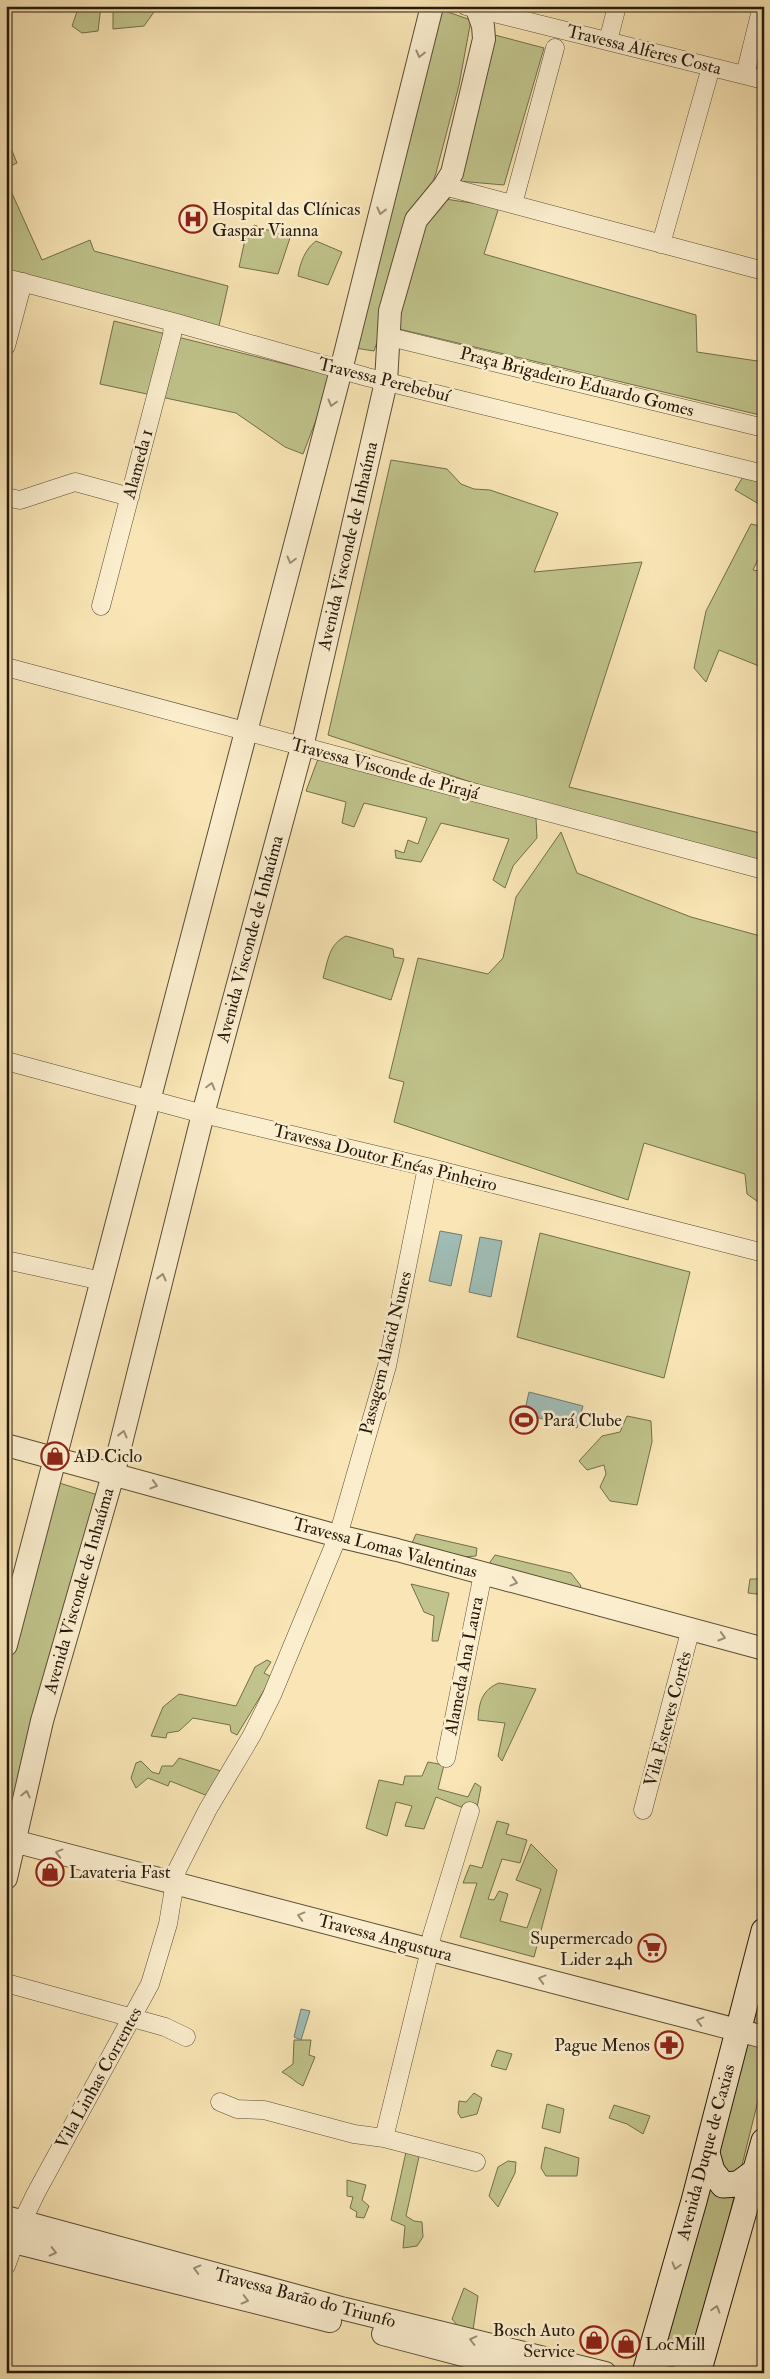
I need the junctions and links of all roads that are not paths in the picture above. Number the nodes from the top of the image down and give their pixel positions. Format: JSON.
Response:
{"nodes":[{"id":1,"x":432,"y":6,"type":"edge"},
{"id":2,"x":617,"y":6,"type":"edge"},
{"id":3,"x":762,"y":6,"type":"edge"},
{"id":4,"x":472,"y":7,"type":"edge"},
{"id":5,"x":608,"y":41,"type":"junction"},
{"id":6,"x":555,"y":48,"type":"dead end"},
{"id":7,"x":711,"y":67,"type":"junction"},
{"id":8,"x":745,"y":75,"type":"junction"},
{"id":9,"x":764,"y":80,"type":"edge"},
{"id":10,"x":444,"y":186,"type":"junction"},
{"id":11,"x":513,"y":204,"type":"junction"},
{"id":12,"x":661,"y":244,"type":"junction"},
{"id":13,"x":764,"y":272,"type":"edge"},
{"id":14,"x":15,"y":280,"type":"edge"},
{"id":15,"x":173,"y":322,"type":"junction"},
{"id":16,"x":390,"y":337,"type":"junction"},
{"id":17,"x":6,"y":346,"type":"edge"},
{"id":18,"x":341,"y":370,"type":"junction"},
{"id":19,"x":386,"y":382,"type":"junction"},
{"id":20,"x":764,"y":428,"type":"edge"},
{"id":21,"x":764,"y":474,"type":"edge"},
{"id":22,"x":6,"y":497,"type":"edge"},
{"id":23,"x":130,"y":497,"type":"junction"},
{"id":24,"x":101,"y":606,"type":"dead end"},
{"id":25,"x":6,"y":667,"type":"edge"},
{"id":26,"x":246,"y":731,"type":"junction"},
{"id":27,"x":302,"y":747,"type":"junction"},
{"id":28,"x":764,"y":870,"type":"edge"},
{"id":29,"x":6,"y":1061,"type":"edge"},
{"id":30,"x":150,"y":1100,"type":"junction"},
{"id":31,"x":203,"y":1114,"type":"junction"},
{"id":32,"x":428,"y":1167,"type":"junction"},
{"id":33,"x":764,"y":1253,"type":"edge"},
{"id":34,"x":6,"y":1260,"type":"edge"},
{"id":35,"x":102,"y":1281,"type":"junction"},
{"id":36,"x":6,"y":1445,"type":"edge"},
{"id":37,"x":56,"y":1458,"type":"junction"},
{"id":38,"x":112,"y":1475,"type":"junction"},
{"id":39,"x":338,"y":1536,"type":"junction"},
{"id":40,"x":483,"y":1574,"type":"junction"},
{"id":41,"x":9,"y":1623,"type":"edge"},
{"id":42,"x":691,"y":1628,"type":"junction"},
{"id":43,"x":6,"y":1645,"type":"edge"},
{"id":44,"x":764,"y":1649,"type":"edge"},
{"id":45,"x":446,"y":1758,"type":"dead end"},
{"id":46,"x":643,"y":1810,"type":"dead end"},
{"id":47,"x":470,"y":1812,"type":"dead end"},
{"id":48,"x":11,"y":1840,"type":"edge"},
{"id":49,"x":6,"y":1878,"type":"edge"},
{"id":50,"x":176,"y":1884,"type":"junction"},
{"id":51,"x":764,"y":1931,"type":"edge"},
{"id":52,"x":430,"y":1950,"type":"junction"},
{"id":53,"x":6,"y":1983,"type":"edge"},
{"id":54,"x":132,"y":2020,"type":"junction"},
{"id":55,"x":738,"y":2030,"type":"junction"},
{"id":56,"x":186,"y":2037,"type":"dead end"},
{"id":57,"x":764,"y":2037,"type":"edge"},
{"id":58,"x":220,"y":2102,"type":"dead end"},
{"id":59,"x":384,"y":2138,"type":"junction"},
{"id":60,"x":764,"y":2141,"type":"edge"},
{"id":61,"x":707,"y":2153,"type":"junction"},
{"id":62,"x":476,"y":2162,"type":"dead end"},
{"id":63,"x":757,"y":2170,"type":"junction"},
{"id":64,"x":12,"y":2230,"type":"edge"},
{"id":65,"x":6,"y":2266,"type":"edge"},
{"id":66,"x":333,"y":2320,"type":"junction"},
{"id":67,"x":647,"y":2366,"type":"edge"},
{"id":68,"x":506,"y":2370,"type":"edge"},
{"id":69,"x":531,"y":2373,"type":"edge"},
{"id":70,"x":605,"y":2373,"type":"edge"},
{"id":71,"x":698,"y":2373,"type":"edge"}],
"edges":[{"from":1,"to":18,"type":"street","one_way":true},
{"from":2,"to":5,"type":"street"},
{"from":3,"to":8,"type":"street"},
{"from":4,"to":5,"type":"street","name":"Travessa Alferes Costa"},
{"from":4,"to":10,"type":"street","name":"Avenida Visconde de Inhaúma"},
{"from":5,"to":7,"type":"street","name":"Travessa Alferes Costa"},
{"from":6,"to":11,"type":"street"},
{"from":7,"to":8,"type":"street","name":"Travessa Alferes Costa"},
{"from":7,"to":12,"type":"street"},
{"from":8,"to":9,"type":"street","name":"Travessa Alferes Costa"},
{"from":10,"to":11,"type":"street"},
{"from":10,"to":16,"type":"street","name":"Avenida Visconde de Inhaúma"},
{"from":11,"to":12,"type":"street"},
{"from":12,"to":13,"type":"street"},
{"from":14,"to":15,"type":"street","name":"Travessa Perebebuí"},
{"from":14,"to":17,"type":"street"},
{"from":15,"to":18,"type":"street","name":"Travessa Perebebuí"},
{"from":15,"to":23,"type":"street","name":"Alameda 1"},
{"from":16,"to":19,"type":"street","name":"Avenida Visconde de Inhaúma"},
{"from":16,"to":20,"type":"street","name":"Praça Brigadeiro Eduardo Gomes"},
{"from":18,"to":19,"type":"street","name":"Travessa Perebebuí"},
{"from":18,"to":26,"type":"street","one_way":true},
{"from":19,"to":21,"type":"street","name":"Travessa Perebebuí"},
{"from":19,"to":27,"type":"street","name":"Avenida Visconde de Inhaúma"},
{"from":22,"to":23,"type":"street"},
{"from":23,"to":24,"type":"street","name":"Alameda 1"},
{"from":25,"to":26,"type":"street","name":"Travessa Visconde de Pirajá"},
{"from":26,"to":27,"type":"street","name":"Travessa Visconde de Pirajá"},
{"from":26,"to":30,"type":"street"},
{"from":27,"to":28,"type":"street","name":"Travessa Visconde de Pirajá"},
{"from":31,"to":27,"type":"street","name":"Avenida Visconde de Inhaúma","one_way":true},
{"from":29,"to":30,"type":"street","name":"Travessa Doutor Enéas Pinheiro"},
{"from":30,"to":31,"type":"street","name":"Travessa Doutor Enéas Pinheiro"},
{"from":30,"to":35,"type":"street"},
{"from":31,"to":32,"type":"street","name":"Travessa Doutor Enéas Pinheiro"},
{"from":38,"to":31,"type":"street","name":"Avenida Visconde de Inhaúma","one_way":true},
{"from":32,"to":33,"type":"street","name":"Travessa Doutor Enéas Pinheiro"},
{"from":32,"to":39,"type":"street","name":"Passagem Alacid Nunes"},
{"from":34,"to":35,"type":"street"},
{"from":35,"to":37,"type":"street"},
{"from":36,"to":37,"type":"street","name":"Travessa Lomas Valentinas"},
{"from":37,"to":38,"type":"street","name":"Travessa Lomas Valentinas"},
{"from":37,"to":41,"type":"street"},
{"from":38,"to":39,"type":"street","name":"Travessa Lomas Valentinas","one_way":true},
{"from":48,"to":38,"type":"street","name":"Avenida Visconde de Inhaúma","one_way":true},
{"from":39,"to":40,"type":"street","name":"Travessa Lomas Valentinas"},
{"from":39,"to":50,"type":"street","name":"Passagem Alacid Nunes"},
{"from":40,"to":42,"type":"street","name":"Travessa Lomas Valentinas","one_way":true},
{"from":40,"to":45,"type":"street","name":"Alameda Ana Laura"},
{"from":41,"to":43,"type":"street"},
{"from":42,"to":44,"type":"street","name":"Travessa Lomas Valentinas","one_way":true},
{"from":42,"to":46,"type":"street","name":"Vila Esteves Cortês"},
{"from":47,"to":52,"type":"street"},
{"from":48,"to":49,"type":"street","name":"Avenida Visconde de Inhaúma"},
{"from":50,"to":48,"type":"street","name":"Travessa Angustura","one_way":true},
{"from":52,"to":50,"type":"street","name":"Travessa Angustura","one_way":true},
{"from":50,"to":54,"type":"street","name":"Vila Linhas Correntes"},
{"from":51,"to":55,"type":"main road","name":"Avenida Duque de Caxias"},
{"from":55,"to":52,"type":"street","name":"Travessa Angustura","one_way":true},
{"from":52,"to":59,"type":"street"},
{"from":53,"to":54,"type":"street"},
{"from":54,"to":56,"type":"street"},
{"from":54,"to":64,"type":"street","name":"Vila Linhas Correntes"},
{"from":55,"to":57,"type":"street","name":"Travessa Angustura"},
{"from":55,"to":61,"type":"main road","name":"Avenida Duque de Caxias"},
{"from":58,"to":59,"type":"street"},
{"from":59,"to":62,"type":"street"},
{"from":60,"to":63,"type":"main road"},
{"from":61,"to":63,"type":"main road"},
{"from":61,"to":67,"type":"main road","name":"Avenida Duque de Caxias","one_way":true},
{"from":71,"to":63,"type":"main road","one_way":true},
{"from":64,"to":65,"type":"street","name":"Vila Linhas Correntes"},
{"from":64,"to":66,"type":"street","name":"Travessa Barão do Triunfo"},
{"from":66,"to":68,"type":"street","name":"Travessa Barão do Triunfo"},
{"from":70,"to":66,"type":"street","name":"Travessa Barão do Triunfo","one_way":true},
{"from":67,"to":71,"type":"main road"},
{"from":68,"to":69,"type":"street","name":"Travessa Barão do Triunfo"}]}
